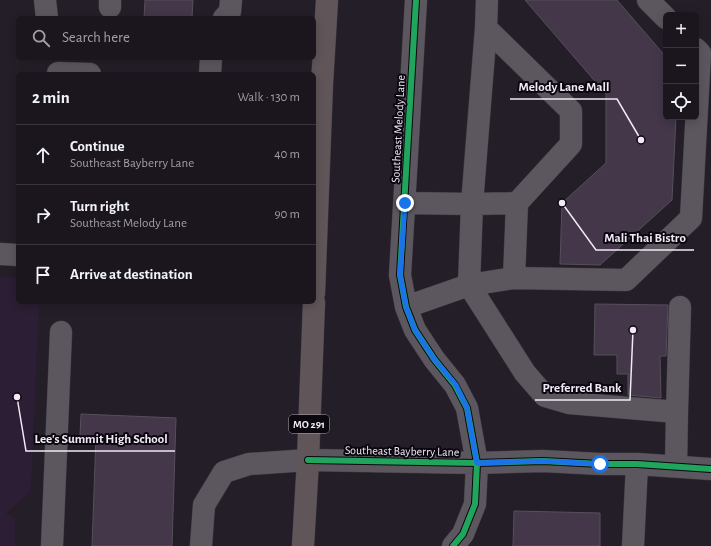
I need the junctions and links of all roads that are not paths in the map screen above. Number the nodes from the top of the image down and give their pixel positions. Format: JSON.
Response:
{"nodes":[{"id":1,"x":44,"y":0,"type":"edge"},
{"id":2,"x":231,"y":0,"type":"edge"},
{"id":3,"x":327,"y":0,"type":"edge"},
{"id":4,"x":416,"y":0,"type":"edge"},
{"id":5,"x":488,"y":0,"type":"edge"},
{"id":6,"x":648,"y":0,"type":"edge"},
{"id":7,"x":663,"y":15,"type":"edge"},
{"id":8,"x":47,"y":16,"type":"edge"},
{"id":9,"x":226,"y":16,"type":"edge"},
{"id":10,"x":486,"y":28,"type":"junction"},
{"id":11,"x":699,"y":52,"type":"edge"},
{"id":12,"x":211,"y":60,"type":"edge"},
{"id":13,"x":57,"y":68,"type":"edge"},
{"id":14,"x":699,"y":71,"type":"edge"},
{"id":15,"x":79,"y":72,"type":"edge"},
{"id":16,"x":210,"y":72,"type":"edge"},
{"id":17,"x":318,"y":84,"type":"edge"},
{"id":18,"x":698,"y":84,"type":"edge"},
{"id":19,"x":316,"y":188,"type":"edge"},
{"id":20,"x":405,"y":203,"type":"junction"},
{"id":21,"x":517,"y":203,"type":"junction"},
{"id":22,"x":472,"y":204,"type":"junction"},
{"id":23,"x":0,"y":254,"type":"edge"},
{"id":24,"x":16,"y":255,"type":"edge"},
{"id":25,"x":514,"y":278,"type":"junction"},
{"id":26,"x":469,"y":285,"type":"junction"},
{"id":27,"x":314,"y":304,"type":"edge"},
{"id":28,"x":406,"y":307,"type":"junction"},
{"id":29,"x":680,"y":307,"type":"dead end"},
{"id":30,"x":61,"y":332,"type":"dead end"},
{"id":31,"x":677,"y":412,"type":"junction"},
{"id":32,"x":308,"y":460,"type":"junction"},
{"id":33,"x":477,"y":463,"type":"junction"},
{"id":34,"x":637,"y":464,"type":"junction"},
{"id":35,"x":676,"y":466,"type":"junction"},
{"id":36,"x":711,"y":469,"type":"edge"},
{"id":37,"x":52,"y":546,"type":"edge"},
{"id":38,"x":201,"y":546,"type":"edge"},
{"id":39,"x":303,"y":546,"type":"edge"},
{"id":40,"x":453,"y":546,"type":"edge"},
{"id":41,"x":633,"y":546,"type":"edge"}],
"edges":[{"from":1,"to":8,"type":"street"},
{"from":2,"to":9,"type":"street"},
{"from":3,"to":17,"type":"main road"},
{"from":4,"to":20,"type":"street","name":"Southeast Melody Lane"},
{"from":5,"to":10,"type":"street"},
{"from":6,"to":7,"type":"street"},
{"from":10,"to":21,"type":"street"},
{"from":10,"to":22,"type":"street"},
{"from":11,"to":14,"type":"street"},
{"from":12,"to":16,"type":"street"},
{"from":13,"to":15,"type":"street"},
{"from":17,"to":19,"type":"main road"},
{"from":18,"to":25,"type":"street"},
{"from":20,"to":22,"type":"street"},
{"from":20,"to":28,"type":"street","name":"Southeast Melody Lane"},
{"from":21,"to":22,"type":"street"},
{"from":21,"to":25,"type":"street"},
{"from":22,"to":26,"type":"street"},
{"from":23,"to":24,"type":"street"},
{"from":25,"to":26,"type":"street"},
{"from":26,"to":28,"type":"street"},
{"from":26,"to":31,"type":"street"},
{"from":27,"to":32,"type":"main road","number":"MO 291"},
{"from":28,"to":33,"type":"street","name":"Southeast Melody Lane"},
{"from":29,"to":31,"type":"street"},
{"from":30,"to":37,"type":"street"},
{"from":31,"to":35,"type":"street"},
{"from":32,"to":33,"type":"street","name":"Southeast Bayberry Lane"},
{"from":32,"to":38,"type":"street","name":"Southeast Bayberry Lane"},
{"from":32,"to":39,"type":"main road","number":"MO 291"},
{"from":33,"to":34,"type":"street","name":"Southeast Bayberry Lane"},
{"from":33,"to":40,"type":"street","name":"Southeast Melody Lane"},
{"from":34,"to":35,"type":"street","name":"Southeast Bayberry Lane"},
{"from":34,"to":41,"type":"street"},
{"from":35,"to":36,"type":"street","name":"Southeast Bayberry Lane"}]}
